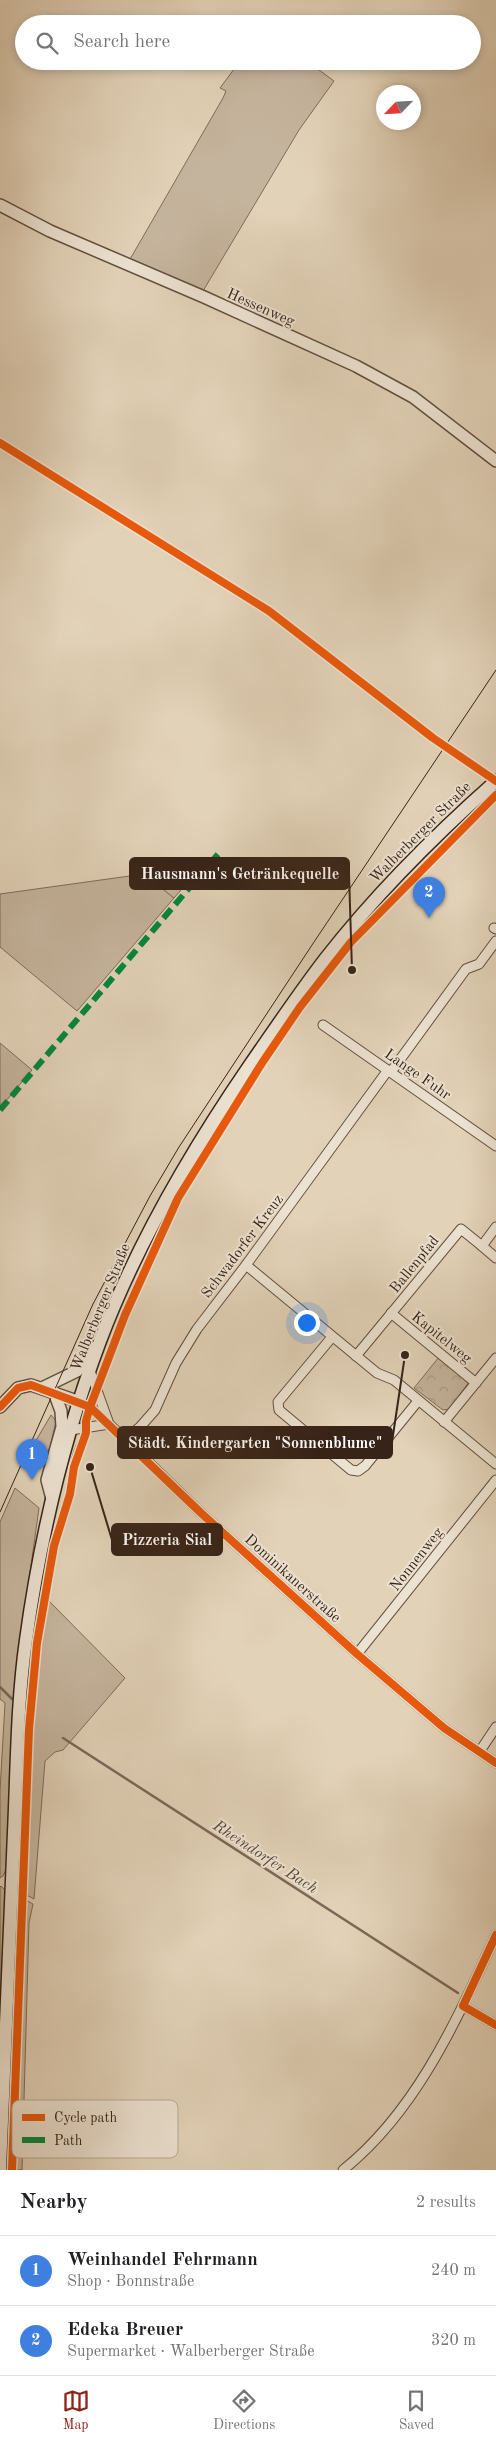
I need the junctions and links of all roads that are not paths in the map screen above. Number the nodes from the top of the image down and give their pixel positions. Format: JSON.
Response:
{"nodes":[{"id":1,"x":0,"y":205,"type":"edge"},
{"id":2,"x":496,"y":461,"type":"edge"},
{"id":3,"x":496,"y":781,"type":"edge"},
{"id":4,"x":496,"y":941,"type":"edge"},
{"id":5,"x":323,"y":1025,"type":"dead end"},
{"id":6,"x":390,"y":1071,"type":"junction"},
{"id":7,"x":496,"y":1146,"type":"edge"},
{"id":8,"x":496,"y":1227,"type":"edge"},
{"id":9,"x":482,"y":1246,"type":"junction"},
{"id":10,"x":496,"y":1258,"type":"edge"},
{"id":11,"x":246,"y":1265,"type":"junction"},
{"id":12,"x":391,"y":1314,"type":"junction"},
{"id":13,"x":332,"y":1337,"type":"junction"},
{"id":14,"x":100,"y":1342,"type":"junction"},
{"id":15,"x":356,"y":1356,"type":"junction"},
{"id":16,"x":496,"y":1358,"type":"edge"},
{"id":17,"x":90,"y":1371,"type":"junction"},
{"id":18,"x":476,"y":1383,"type":"junction"},
{"id":19,"x":42,"y":1388,"type":"junction"},
{"id":20,"x":54,"y":1392,"type":"junction"},
{"id":21,"x":418,"y":1401,"type":"junction"},
{"id":22,"x":80,"y":1402,"type":"junction"},
{"id":23,"x":0,"y":1407,"type":"edge"},
{"id":24,"x":444,"y":1422,"type":"junction"},
{"id":25,"x":109,"y":1424,"type":"junction"},
{"id":26,"x":71,"y":1430,"type":"junction"},
{"id":27,"x":124,"y":1440,"type":"junction"},
{"id":28,"x":496,"y":1464,"type":"edge"},
{"id":29,"x":496,"y":1480,"type":"edge"},
{"id":30,"x":52,"y":1499,"type":"junction"},
{"id":31,"x":358,"y":1654,"type":"junction"},
{"id":32,"x":496,"y":1727,"type":"edge"},
{"id":33,"x":480,"y":1751,"type":"junction"},
{"id":34,"x":496,"y":1763,"type":"edge"},
{"id":35,"x":496,"y":1935,"type":"edge"},
{"id":36,"x":463,"y":2006,"type":"junction"},
{"id":37,"x":496,"y":2025,"type":"edge"},
{"id":38,"x":0,"y":2170,"type":"edge"},
{"id":39,"x":343,"y":2170,"type":"edge"}],
"edges":[{"from":1,"to":2,"type":"street","name":"Hessenweg"},
{"from":3,"to":14,"type":"main road","name":"Walberberger Straße"},
{"from":4,"to":6,"type":"street","name":"Schwadorfer Kreuz"},
{"from":5,"to":6,"type":"street","name":"Lange Fuhr"},
{"from":6,"to":7,"type":"street","name":"Lange Fuhr"},
{"from":6,"to":11,"type":"street","name":"Schwadorfer Kreuz"},
{"from":8,"to":9,"type":"street"},
{"from":9,"to":10,"type":"street"},
{"from":9,"to":12,"type":"street","name":"Ballenpfad"},
{"from":11,"to":13,"type":"street"},
{"from":11,"to":27,"type":"street","name":"Schwadorfer Kreuz"},
{"from":12,"to":15,"type":"street","name":"Ballenpfad"},
{"from":12,"to":18,"type":"street","name":"Kapitelweg"},
{"from":13,"to":15,"type":"street"},
{"from":13,"to":21,"type":"street"},
{"from":14,"to":17,"type":"main road","name":"Walberberger Straße"},
{"from":14,"to":19,"type":"street"},
{"from":15,"to":21,"type":"street"},
{"from":16,"to":18,"type":"street"},
{"from":17,"to":22,"type":"main road","name":"Walberberger Straße"},
{"from":17,"to":25,"type":"street","name":"Dominikanerstraße"},
{"from":18,"to":24,"type":"street"},
{"from":19,"to":20,"type":"street"},
{"from":19,"to":23,"type":"street"},
{"from":20,"to":22,"type":"street"},
{"from":20,"to":30,"type":"street"},
{"from":21,"to":24,"type":"street"},
{"from":22,"to":25,"type":"street","name":"Dominikanerstraße"},
{"from":22,"to":26,"type":"main road","name":"Walberberger Straße"},
{"from":24,"to":28,"type":"street"},
{"from":25,"to":26,"type":"street"},
{"from":25,"to":27,"type":"street","name":"Dominikanerstraße"},
{"from":26,"to":30,"type":"main road","name":"Walberberger Straße"},
{"from":27,"to":31,"type":"street","name":"Dominikanerstraße"},
{"from":29,"to":31,"type":"street","name":"Nonnenweg"},
{"from":30,"to":38,"type":"main road","name":"Walberberger Straße"},
{"from":31,"to":33,"type":"street","name":"Dominikanerstraße"},
{"from":32,"to":33,"type":"street"},
{"from":33,"to":34,"type":"street","name":"Dominikanerstraße"},
{"from":35,"to":36,"type":"street"},
{"from":36,"to":37,"type":"street"},
{"from":36,"to":39,"type":"street"}]}
